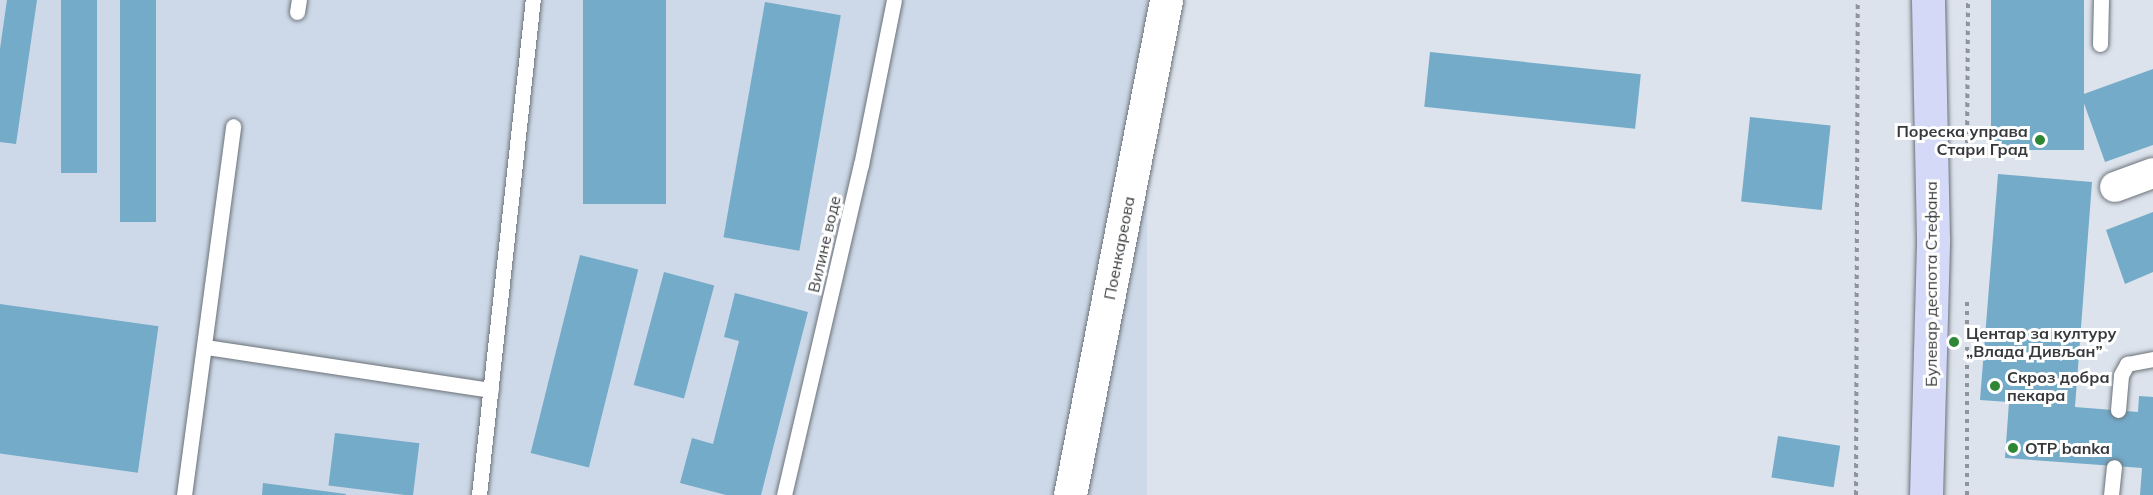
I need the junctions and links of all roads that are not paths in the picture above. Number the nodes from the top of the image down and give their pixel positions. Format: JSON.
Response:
{"nodes":[{"id":1,"x":533,"y":0,"type":"edge"},
{"id":2,"x":894,"y":0,"type":"edge"},
{"id":3,"x":1166,"y":0,"type":"edge"},
{"id":4,"x":1928,"y":0,"type":"edge"},
{"id":5,"x":2101,"y":0,"type":"edge"},
{"id":6,"x":2100,"y":44,"type":"dead end"},
{"id":7,"x":233,"y":126,"type":"dead end"},
{"id":8,"x":2153,"y":173,"type":"edge"},
{"id":9,"x":2115,"y":187,"type":"dead end"},
{"id":10,"x":206,"y":346,"type":"junction"},
{"id":11,"x":2153,"y":360,"type":"edge"},
{"id":12,"x":491,"y":390,"type":"junction"},
{"id":13,"x":2118,"y":410,"type":"dead end"},
{"id":14,"x":2114,"y":467,"type":"dead end"},
{"id":15,"x":184,"y":495,"type":"edge"},
{"id":16,"x":479,"y":495,"type":"edge"},
{"id":17,"x":784,"y":495,"type":"edge"},
{"id":18,"x":1070,"y":495,"type":"edge"},
{"id":19,"x":1926,"y":495,"type":"edge"},
{"id":20,"x":2111,"y":495,"type":"edge"}],
"edges":[{"from":1,"to":12,"type":"lane"},
{"from":2,"to":17,"type":"lane","name":"Вилине воде"},
{"from":3,"to":18,"type":"street","name":"Поенкареова"},
{"from":4,"to":19,"type":"main road","name":"Булевар деспота Стефана"},
{"from":5,"to":6,"type":"lane"},
{"from":7,"to":10,"type":"lane"},
{"from":8,"to":9,"type":"street"},
{"from":10,"to":12,"type":"lane"},
{"from":10,"to":15,"type":"lane"},
{"from":11,"to":13,"type":"lane"},
{"from":12,"to":16,"type":"lane"},
{"from":14,"to":20,"type":"lane"}]}
